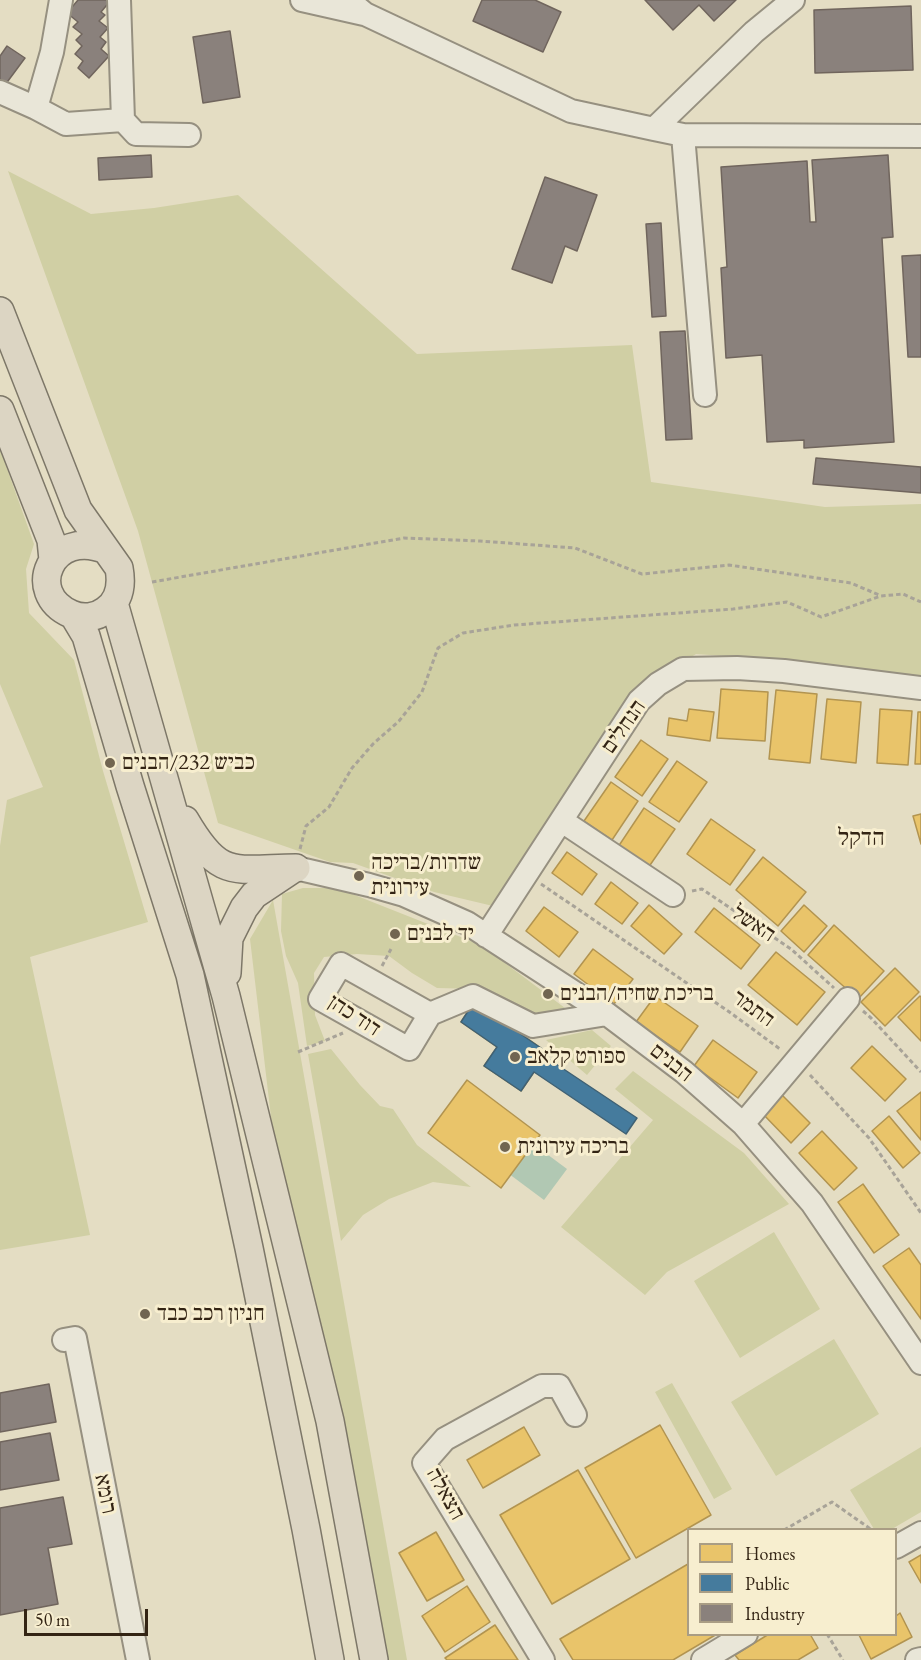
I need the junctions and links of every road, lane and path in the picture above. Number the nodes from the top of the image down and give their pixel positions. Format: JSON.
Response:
{"nodes":[{"id":1,"x":61,"y":0,"type":"edge"},
{"id":2,"x":119,"y":0,"type":"edge"},
{"id":3,"x":290,"y":0,"type":"edge"},
{"id":4,"x":302,"y":0,"type":"edge"},
{"id":5,"x":793,"y":0,"type":"edge"},
{"id":6,"x":357,"y":7,"type":"edge"},
{"id":7,"x":0,"y":92,"type":"edge"},
{"id":8,"x":36,"y":108,"type":"junction"},
{"id":9,"x":123,"y":120,"type":"junction"},
{"id":10,"x":654,"y":129,"type":"junction"},
{"id":11,"x":189,"y":135,"type":"dead end"},
{"id":12,"x":683,"y":135,"type":"junction"},
{"id":13,"x":921,"y":136,"type":"edge"},
{"id":14,"x":0,"y":311,"type":"edge"},
{"id":15,"x":705,"y":395,"type":"dead end"},
{"id":16,"x":0,"y":410,"type":"edge"},
{"id":17,"x":106,"y":550,"type":"junction"},
{"id":18,"x":53,"y":560,"type":"junction"},
{"id":19,"x":152,"y":582,"type":"dead end"},
{"id":20,"x":881,"y":596,"type":"junction"},
{"id":21,"x":921,"y":602,"type":"edge"},
{"id":22,"x":114,"y":603,"type":"junction"},
{"id":23,"x":74,"y":616,"type":"junction"},
{"id":24,"x":921,"y":688,"type":"edge"},
{"id":25,"x":167,"y":789,"type":"junction"},
{"id":26,"x":562,"y":821,"type":"junction"},
{"id":27,"x":296,"y":868,"type":"junction"},
{"id":28,"x":527,"y":874,"type":"junction"},
{"id":29,"x":673,"y":895,"type":"joint"},
{"id":30,"x":486,"y":936,"type":"junction"},
{"id":31,"x":226,"y":996,"type":"junction"},
{"id":32,"x":848,"y":999,"type":"junction"},
{"id":33,"x":430,"y":1014,"type":"junction"},
{"id":34,"x":607,"y":1014,"type":"junction"},
{"id":35,"x":348,"y":1030,"type":"dead end"},
{"id":36,"x":298,"y":1052,"type":"dead end"},
{"id":37,"x":796,"y":1060,"type":"junction"},
{"id":38,"x":921,"y":1071,"type":"edge"},
{"id":39,"x":743,"y":1124,"type":"junction"},
{"id":40,"x":921,"y":1213,"type":"edge"},
{"id":41,"x":64,"y":1340,"type":"dead end"},
{"id":42,"x":921,"y":1363,"type":"edge"},
{"id":43,"x":575,"y":1415,"type":"dead end"},
{"id":44,"x":787,"y":1528,"type":"edge"},
{"id":45,"x":869,"y":1528,"type":"edge"},
{"id":46,"x":921,"y":1533,"type":"edge"},
{"id":47,"x":897,"y":1546,"type":"edge"},
{"id":48,"x":744,"y":1636,"type":"edge"},
{"id":49,"x":828,"y":1636,"type":"edge"},
{"id":50,"x":138,"y":1660,"type":"edge"},
{"id":51,"x":330,"y":1660,"type":"edge"},
{"id":52,"x":374,"y":1660,"type":"edge"},
{"id":53,"x":543,"y":1660,"type":"edge"},
{"id":54,"x":703,"y":1660,"type":"edge"},
{"id":55,"x":843,"y":1660,"type":"edge"}],
"edges":[{"from":1,"to":8,"type":"street"},
{"from":2,"to":9,"type":"street"},
{"from":3,"to":4,"type":"street"},
{"from":4,"to":6,"type":"street"},
{"from":5,"to":10,"type":"street"},
{"from":6,"to":10,"type":"street"},
{"from":7,"to":8,"type":"street"},
{"from":8,"to":9,"type":"street"},
{"from":9,"to":11,"type":"street"},
{"from":10,"to":12,"type":"street"},
{"from":12,"to":13,"type":"street"},
{"from":12,"to":15,"type":"street"},
{"from":14,"to":17,"type":"main road"},
{"from":16,"to":18,"type":"main road"},
{"from":17,"to":18,"type":"main road"},
{"from":17,"to":22,"type":"main road"},
{"from":18,"to":23,"type":"main road"},
{"from":19,"to":20,"type":"path"},
{"from":20,"to":21,"type":"path"},
{"from":20,"to":27,"type":"path"},
{"from":22,"to":23,"type":"main road"},
{"from":22,"to":25,"type":"main road"},
{"from":23,"to":51,"type":"main road"},
{"from":24,"to":26,"type":"street","name":"הנחלים"},
{"from":25,"to":27,"type":"main road"},
{"from":25,"to":31,"type":"main road"},
{"from":26,"to":28,"type":"street","name":"הנחלים"},
{"from":26,"to":29,"type":"street"},
{"from":27,"to":30,"type":"street","name":"הבנים"},
{"from":27,"to":31,"type":"main road"},
{"from":28,"to":30,"type":"street","name":"הנחלים"},
{"from":28,"to":37,"type":"path","name":"התמר"},
{"from":29,"to":32,"type":"path","name":"האשל"},
{"from":30,"to":34,"type":"street","name":"הבנים"},
{"from":31,"to":52,"type":"main road"},
{"from":32,"to":37,"type":"street"},
{"from":32,"to":38,"type":"path","name":"האשל"},
{"from":33,"to":33,"type":"street","name":"דוד כהן"},
{"from":33,"to":34,"type":"street"},
{"from":34,"to":39,"type":"street","name":"הבנים"},
{"from":35,"to":36,"type":"path"},
{"from":37,"to":39,"type":"street"},
{"from":37,"to":40,"type":"path","name":"התמר"},
{"from":39,"to":42,"type":"street","name":"הבנים"},
{"from":41,"to":50,"type":"street","name":"רומא"},
{"from":43,"to":53,"type":"street","name":"הצאלה"},
{"from":44,"to":45,"type":"path"},
{"from":46,"to":47,"type":"street"},
{"from":48,"to":54,"type":"street"},
{"from":49,"to":55,"type":"path"}]}
